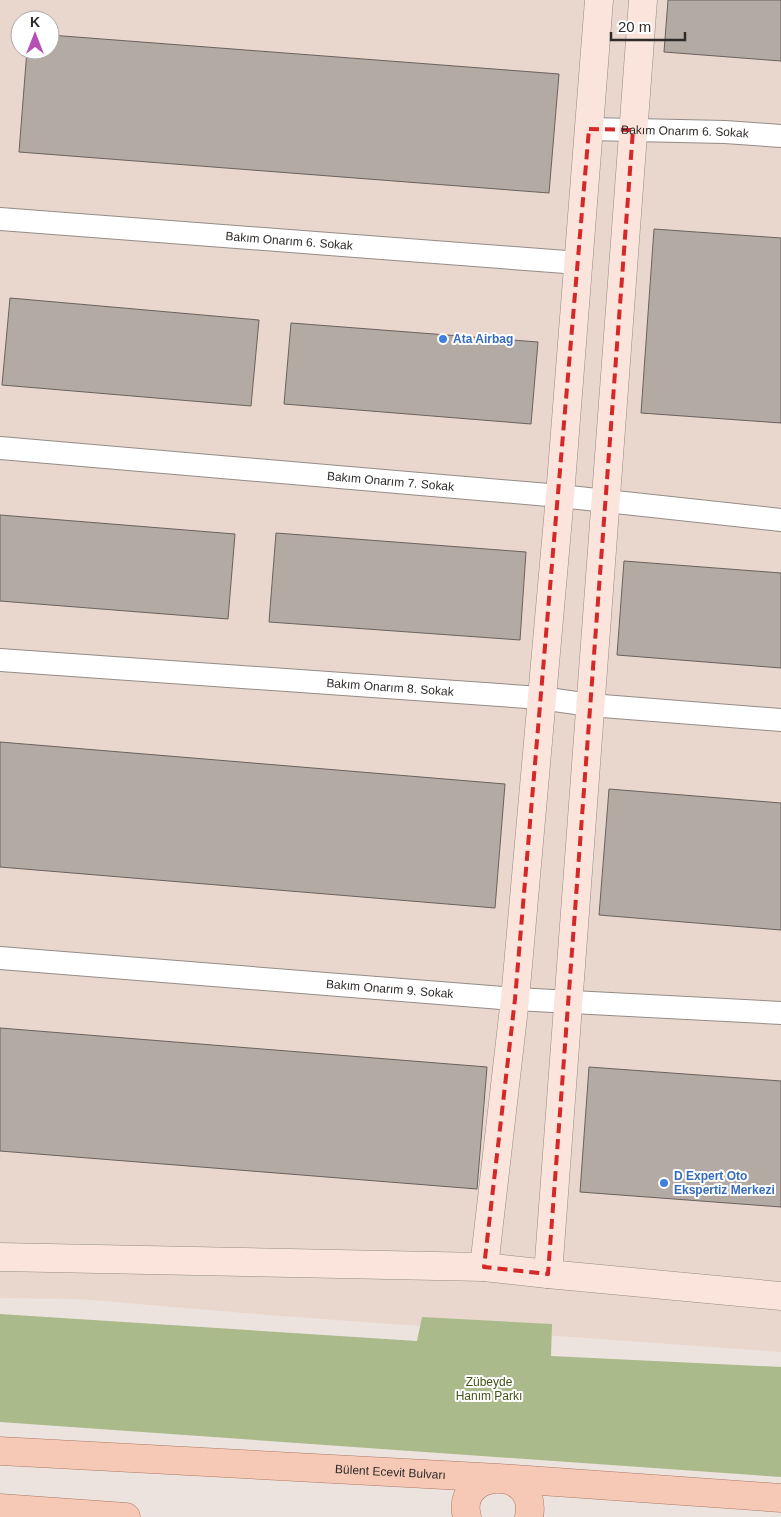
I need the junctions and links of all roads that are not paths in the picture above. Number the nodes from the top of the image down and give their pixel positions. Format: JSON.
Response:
{"nodes":[{"id":1,"x":599,"y":0,"type":"edge"},
{"id":2,"x":643,"y":0,"type":"edge"},
{"id":3,"x":589,"y":129,"type":"junction"},
{"id":4,"x":633,"y":130,"type":"junction"},
{"id":5,"x":781,"y":136,"type":"edge"},
{"id":6,"x":0,"y":219,"type":"edge"},
{"id":7,"x":578,"y":263,"type":"junction"},
{"id":8,"x":0,"y":448,"type":"edge"},
{"id":9,"x":560,"y":496,"type":"junction"},
{"id":10,"x":605,"y":502,"type":"junction"},
{"id":11,"x":781,"y":520,"type":"edge"},
{"id":12,"x":0,"y":660,"type":"edge"},
{"id":13,"x":541,"y":698,"type":"junction"},
{"id":14,"x":590,"y":705,"type":"junction"},
{"id":15,"x":781,"y":720,"type":"edge"},
{"id":16,"x":0,"y":958,"type":"edge"},
{"id":17,"x":515,"y":999,"type":"junction"},
{"id":18,"x":568,"y":1002,"type":"junction"},
{"id":19,"x":781,"y":1013,"type":"edge"},
{"id":20,"x":0,"y":1257,"type":"edge"},
{"id":21,"x":484,"y":1267,"type":"junction"},
{"id":22,"x":548,"y":1274,"type":"junction"},
{"id":23,"x":781,"y":1296,"type":"edge"},
{"id":24,"x":0,"y":1450,"type":"edge"},
{"id":25,"x":499,"y":1478,"type":"junction"},
{"id":26,"x":781,"y":1498,"type":"edge"},
{"id":27,"x":0,"y":1508,"type":"edge"},
{"id":28,"x":126,"y":1517,"type":"edge"},
{"id":29,"x":467,"y":1517,"type":"edge"},
{"id":30,"x":529,"y":1517,"type":"edge"}],
"edges":[{"from":1,"to":3,"type":"street"},
{"from":2,"to":4,"type":"street"},
{"from":3,"to":4,"type":"street","name":"Bakım Onarım 6. Sokak"},
{"from":3,"to":7,"type":"street"},
{"from":4,"to":5,"type":"street","name":"Bakım Onarım 6. Sokak"},
{"from":4,"to":10,"type":"street"},
{"from":6,"to":7,"type":"street","name":"Bakım Onarım 6. Sokak"},
{"from":7,"to":9,"type":"street"},
{"from":8,"to":9,"type":"street","name":"Bakım Onarım 7. Sokak"},
{"from":9,"to":10,"type":"street","name":"Bakım Onarım 7. Sokak"},
{"from":9,"to":13,"type":"street"},
{"from":10,"to":11,"type":"street","name":"Bakım Onarım 7. Sokak"},
{"from":10,"to":14,"type":"street"},
{"from":12,"to":13,"type":"street","name":"Bakım Onarım 8. Sokak"},
{"from":13,"to":14,"type":"street","name":"Bakım Onarım 8. Sokak"},
{"from":13,"to":17,"type":"street"},
{"from":14,"to":15,"type":"street","name":"Bakım Onarım 8. Sokak"},
{"from":14,"to":18,"type":"street"},
{"from":16,"to":17,"type":"street","name":"Bakım Onarım 9. Sokak"},
{"from":17,"to":18,"type":"street","name":"Bakım Onarım 9. Sokak"},
{"from":17,"to":21,"type":"street"},
{"from":18,"to":19,"type":"street","name":"Bakım Onarım 9. Sokak"},
{"from":18,"to":22,"type":"street"},
{"from":20,"to":21,"type":"street"},
{"from":21,"to":22,"type":"street"},
{"from":22,"to":23,"type":"street"},
{"from":24,"to":25,"type":"main road","name":"Bülent Ecevit Bulvarı"},
{"from":25,"to":26,"type":"main road","name":"Bülent Ecevit Bulvarı"},
{"from":25,"to":29,"type":"main road"},
{"from":25,"to":30,"type":"main road"},
{"from":27,"to":28,"type":"main road"}]}
